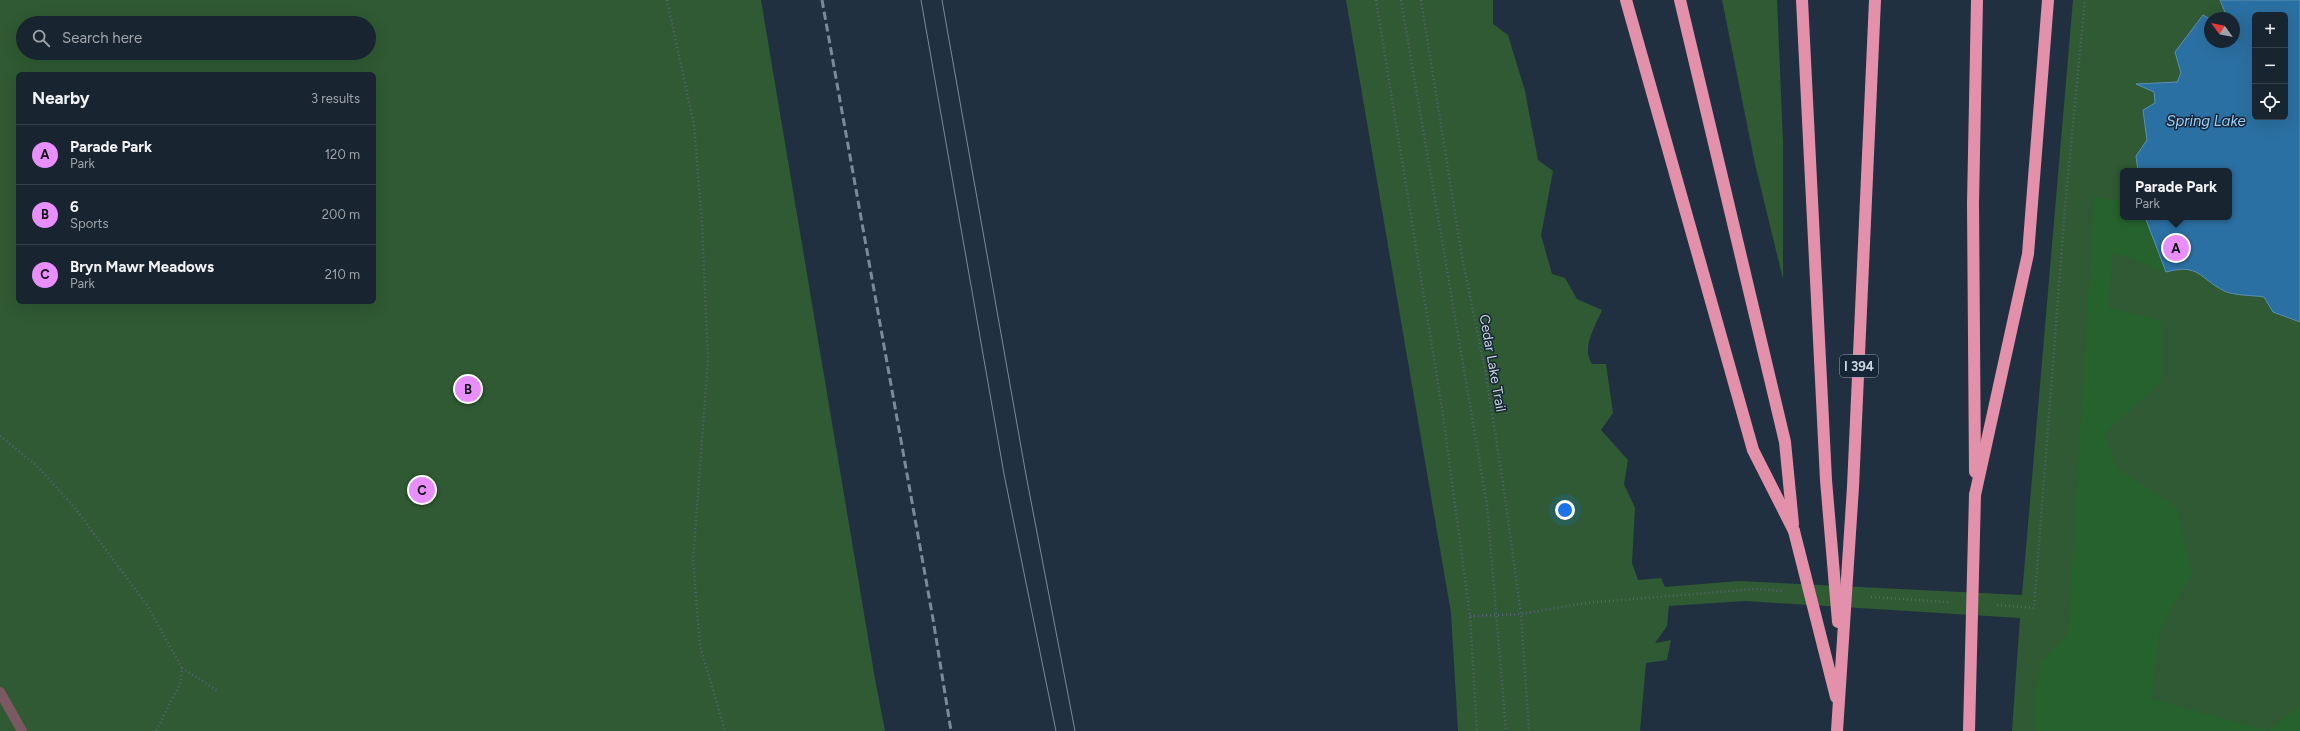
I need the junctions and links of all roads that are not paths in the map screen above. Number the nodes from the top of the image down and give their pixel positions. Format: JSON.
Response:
{"nodes":[{"id":1,"x":1626,"y":0,"type":"edge"},
{"id":2,"x":1680,"y":0,"type":"edge"},
{"id":3,"x":1802,"y":0,"type":"edge"},
{"id":4,"x":1875,"y":0,"type":"edge"},
{"id":5,"x":1977,"y":0,"type":"edge"},
{"id":6,"x":2048,"y":0,"type":"edge"},
{"id":7,"x":1975,"y":495,"type":"junction"},
{"id":8,"x":1794,"y":531,"type":"junction"},
{"id":9,"x":1842,"y":661,"type":"junction"},
{"id":10,"x":0,"y":692,"type":"edge"},
{"id":11,"x":22,"y":731,"type":"edge"},
{"id":12,"x":1837,"y":731,"type":"edge"},
{"id":13,"x":1844,"y":731,"type":"edge"},
{"id":14,"x":1968,"y":731,"type":"edge"}],
"edges":[{"from":1,"to":8,"type":"highway"},
{"from":2,"to":8,"type":"highway"},
{"from":3,"to":9,"type":"highway","bridge":true},
{"from":4,"to":9,"type":"highway","number":"I 394","bridge":true},
{"from":5,"to":7,"type":"highway"},
{"from":6,"to":7,"type":"highway"},
{"from":7,"to":14,"type":"highway","bridge":true},
{"from":8,"to":13,"type":"highway","bridge":true},
{"from":9,"to":12,"type":"highway","number":"I 394","bridge":true},
{"from":10,"to":11,"type":"lane"}]}
